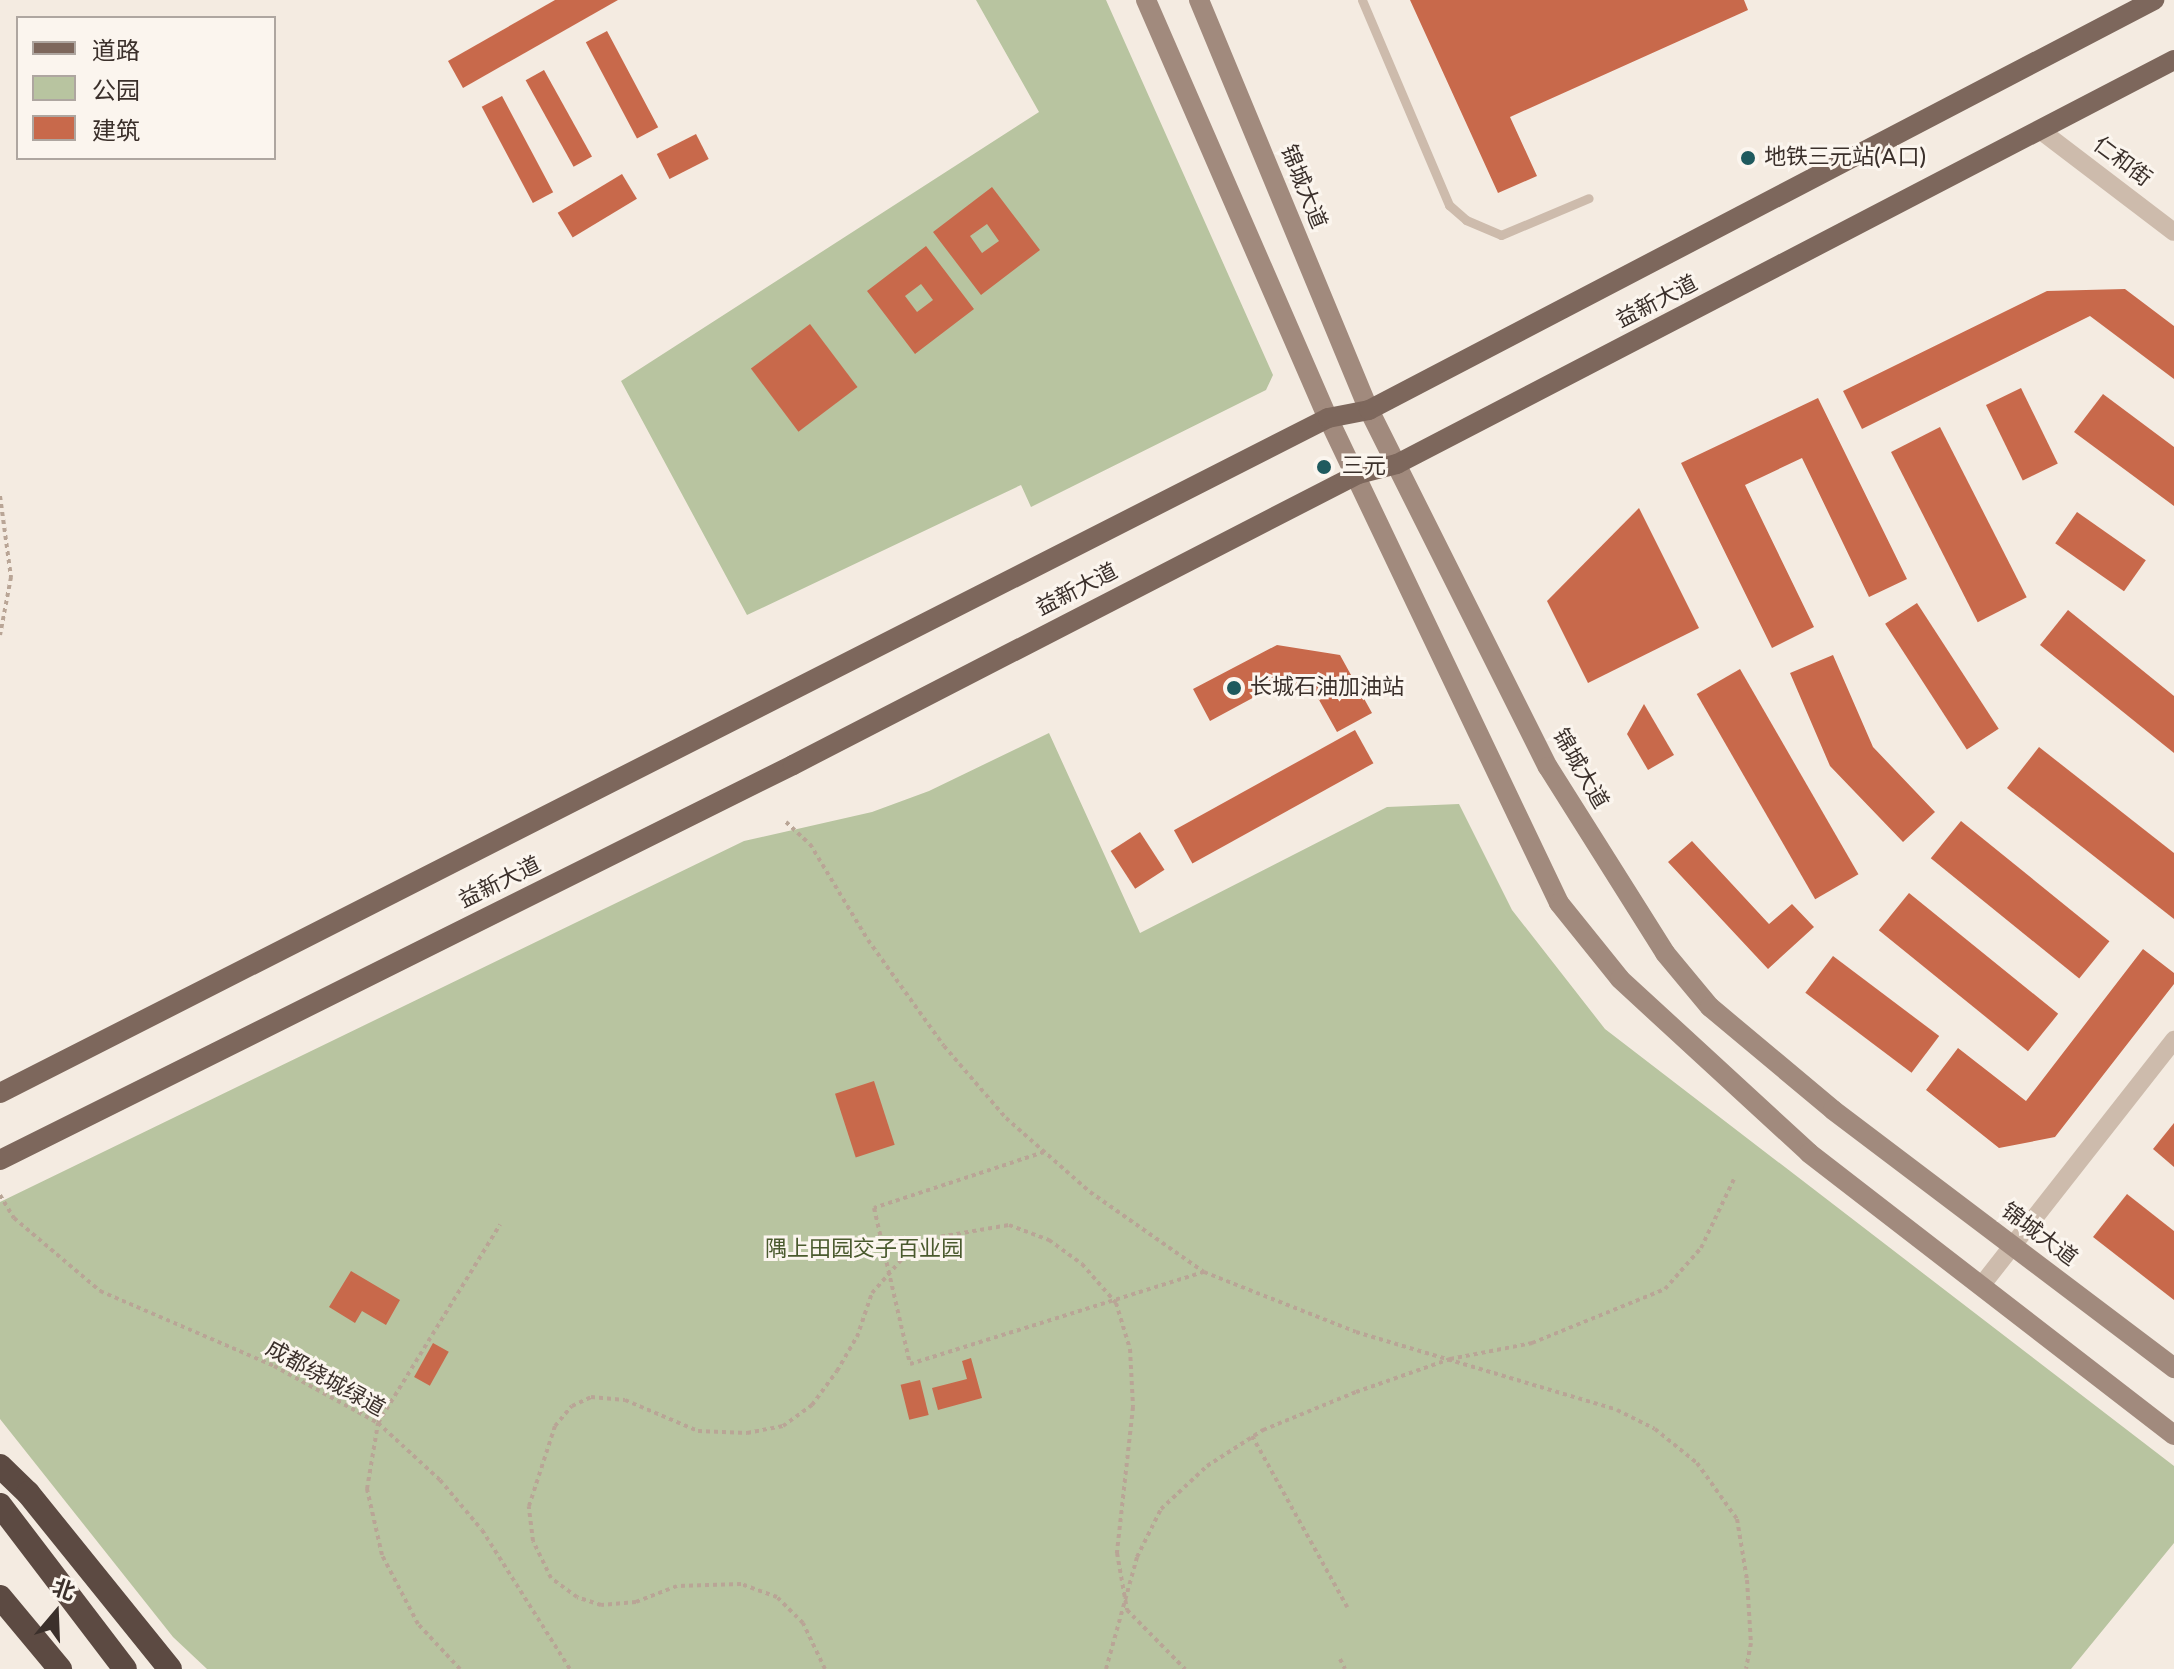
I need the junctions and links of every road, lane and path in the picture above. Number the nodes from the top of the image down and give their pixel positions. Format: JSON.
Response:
{"nodes":[{"id":1,"x":1146,"y":0,"type":"edge"},
{"id":2,"x":1199,"y":0,"type":"edge"},
{"id":3,"x":1362,"y":0,"type":"edge"},
{"id":4,"x":2154,"y":0,"type":"edge"},
{"id":5,"x":2174,"y":60,"type":"edge"},
{"id":6,"x":2040,"y":130,"type":"junction"},
{"id":7,"x":1589,"y":198,"type":"dead end"},
{"id":8,"x":2174,"y":232,"type":"edge"},
{"id":9,"x":1369,"y":410,"type":"junction"},
{"id":10,"x":1328,"y":418,"type":"junction"},
{"id":11,"x":1397,"y":464,"type":"junction"},
{"id":12,"x":1358,"y":474,"type":"junction"},
{"id":13,"x":0,"y":496,"type":"edge"},
{"id":14,"x":0,"y":635,"type":"edge"},
{"id":15,"x":786,"y":822,"type":"dead end"},
{"id":16,"x":2174,"y":1040,"type":"edge"},
{"id":17,"x":0,"y":1093,"type":"edge"},
{"id":18,"x":1044,"y":1152,"type":"junction"},
{"id":19,"x":0,"y":1160,"type":"edge"},
{"id":20,"x":1734,"y":1179,"type":"dead end"},
{"id":21,"x":0,"y":1195,"type":"edge"},
{"id":22,"x":500,"y":1225,"type":"dead end"},
{"id":23,"x":2011,"y":1243,"type":"junction"},
{"id":24,"x":1204,"y":1272,"type":"junction"},
{"id":25,"x":889,"y":1274,"type":"junction"},
{"id":26,"x":1981,"y":1286,"type":"junction"},
{"id":27,"x":1113,"y":1300,"type":"junction"},
{"id":28,"x":1450,"y":1359,"type":"junction"},
{"id":29,"x":2174,"y":1368,"type":"edge"},
{"id":30,"x":378,"y":1423,"type":"junction"},
{"id":31,"x":2174,"y":1435,"type":"edge"},
{"id":32,"x":1252,"y":1436,"type":"junction"},
{"id":33,"x":0,"y":1466,"type":"edge"},
{"id":34,"x":0,"y":1505,"type":"edge"},
{"id":35,"x":1124,"y":1593,"type":"junction"},
{"id":36,"x":0,"y":1598,"type":"edge"},
{"id":37,"x":1347,"y":1607,"type":"dead end"},
{"id":38,"x":1340,"y":1659,"type":"dead end"},
{"id":39,"x":39,"y":1669,"type":"edge"},
{"id":40,"x":60,"y":1669,"type":"edge"},
{"id":41,"x":125,"y":1669,"type":"edge"},
{"id":42,"x":170,"y":1669,"type":"edge"},
{"id":43,"x":460,"y":1669,"type":"edge"},
{"id":44,"x":570,"y":1669,"type":"edge"},
{"id":45,"x":825,"y":1669,"type":"edge"},
{"id":46,"x":1106,"y":1669,"type":"edge"},
{"id":47,"x":1185,"y":1669,"type":"edge"},
{"id":48,"x":1345,"y":1669,"type":"edge"},
{"id":49,"x":1746,"y":1669,"type":"edge"}],
"edges":[{"from":1,"to":10,"type":"main road"},
{"from":2,"to":9,"type":"main road","name":"锦城大道"},
{"from":3,"to":7,"type":"lane"},
{"from":4,"to":9,"type":"main road","name":"益新大道"},
{"from":5,"to":6,"type":"main road","name":"益新大道"},
{"from":6,"to":8,"type":"street","name":"仁和街"},
{"from":6,"to":11,"type":"main road","name":"益新大道"},
{"from":9,"to":10,"type":"main road","name":"益新大道"},
{"from":9,"to":11,"type":"main road","name":"锦城大道"},
{"from":10,"to":12,"type":"main road"},
{"from":10,"to":17,"type":"main road","name":"益新大道"},
{"from":11,"to":12,"type":"main road","name":"益新大道"},
{"from":11,"to":23,"type":"main road","name":"锦城大道"},
{"from":12,"to":19,"type":"main road","name":"益新大道"},
{"from":12,"to":26,"type":"main road"},
{"from":13,"to":14,"type":"path"},
{"from":15,"to":18,"type":"path"},
{"from":16,"to":23,"type":"street"},
{"from":18,"to":24,"type":"path"},
{"from":18,"to":25,"type":"path"},
{"from":20,"to":28,"type":"path"},
{"from":21,"to":30,"type":"path","name":"成都绕城绿道"},
{"from":22,"to":30,"type":"path"},
{"from":23,"to":26,"type":"street"},
{"from":23,"to":29,"type":"main road","name":"锦城大道"},
{"from":24,"to":27,"type":"path"},
{"from":24,"to":28,"type":"path"},
{"from":25,"to":27,"type":"path"},
{"from":25,"to":27,"type":"path"},
{"from":25,"to":45,"type":"path"},
{"from":26,"to":31,"type":"main road"},
{"from":27,"to":35,"type":"path"},
{"from":28,"to":32,"type":"path"},
{"from":28,"to":49,"type":"path"},
{"from":30,"to":43,"type":"path"},
{"from":30,"to":44,"type":"path","name":"成都绕城绿道"},
{"from":32,"to":35,"type":"path"},
{"from":32,"to":37,"type":"path"},
{"from":33,"to":42,"type":"highway"},
{"from":34,"to":41,"type":"highway"},
{"from":35,"to":46,"type":"path"},
{"from":35,"to":47,"type":"path"},
{"from":36,"to":39,"type":"highway"},
{"from":36,"to":40,"type":"highway"},
{"from":38,"to":48,"type":"path"}]}
